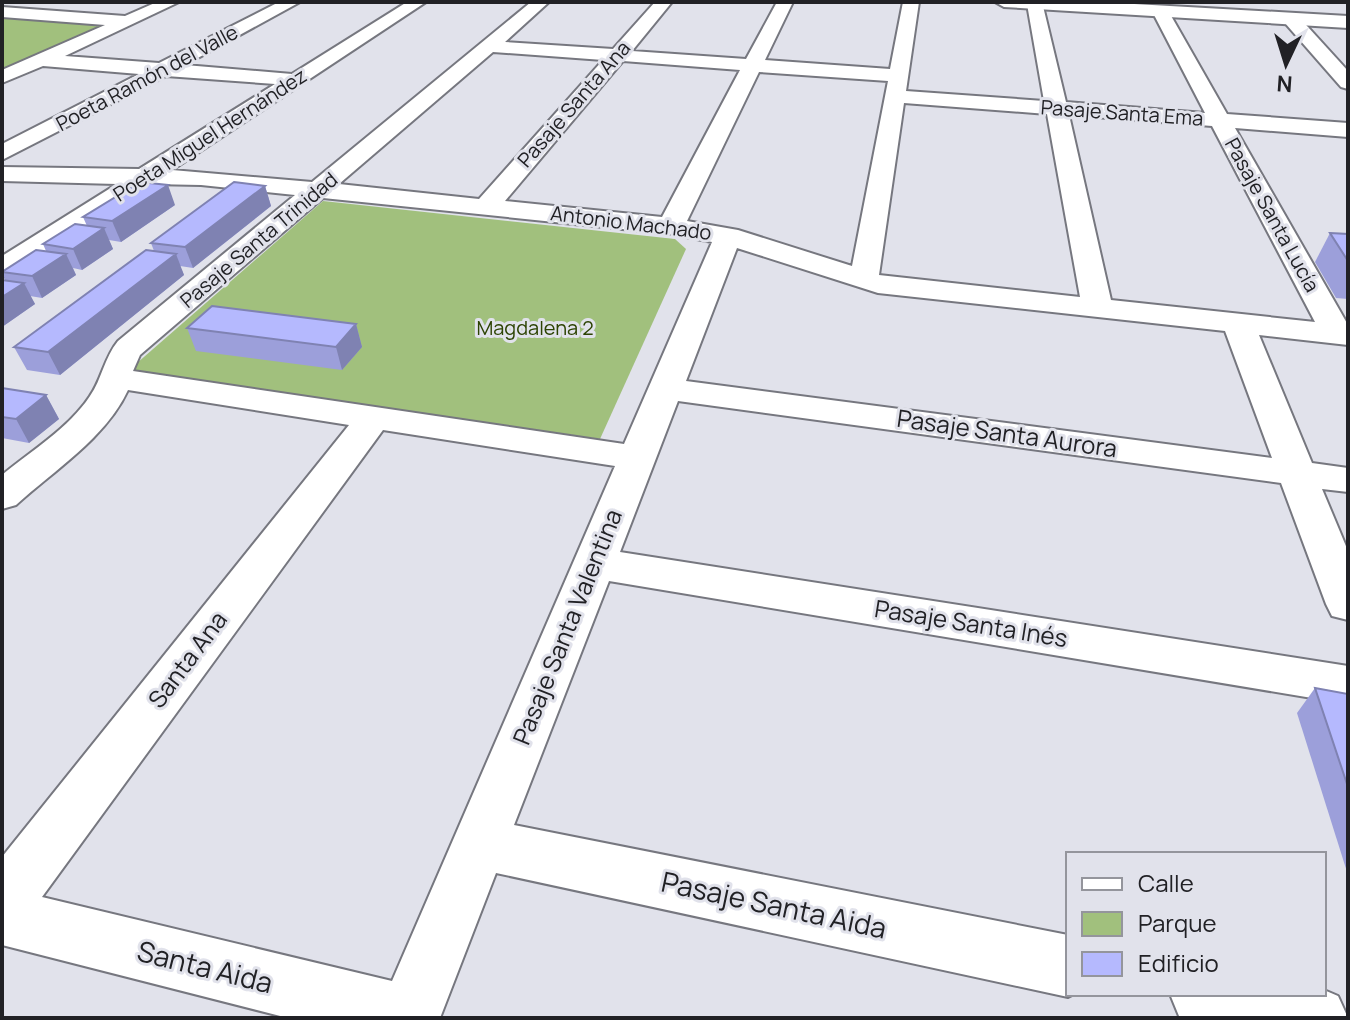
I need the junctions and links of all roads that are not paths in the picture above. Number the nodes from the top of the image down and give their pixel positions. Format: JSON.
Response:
{"nodes":[{"id":1,"x":171,"y":2,"type":"edge"},
{"id":2,"x":292,"y":2,"type":"edge"},
{"id":3,"x":391,"y":2,"type":"edge"},
{"id":4,"x":541,"y":2,"type":"edge"},
{"id":5,"x":664,"y":2,"type":"edge"},
{"id":6,"x":785,"y":2,"type":"edge"},
{"id":7,"x":911,"y":2,"type":"edge"},
{"id":8,"x":1004,"y":2,"type":"edge"},
{"id":9,"x":1212,"y":2,"type":"edge"},
{"id":10,"x":417,"y":3,"type":"edge"},
{"id":11,"x":1035,"y":4,"type":"edge"},
{"id":12,"x":1348,"y":10,"type":"edge"},
{"id":13,"x":1160,"y":11,"type":"junction"},
{"id":14,"x":2,"y":12,"type":"edge"},
{"id":15,"x":1291,"y":19,"type":"junction"},
{"id":16,"x":128,"y":21,"type":"junction"},
{"id":17,"x":1348,"y":21,"type":"edge"},
{"id":18,"x":489,"y":46,"type":"junction"},
{"id":19,"x":616,"y":55,"type":"junction"},
{"id":20,"x":42,"y":60,"type":"junction"},
{"id":21,"x":751,"y":65,"type":"junction"},
{"id":22,"x":163,"y":69,"type":"junction"},
{"id":23,"x":2,"y":77,"type":"edge"},
{"id":24,"x":296,"y":80,"type":"junction"},
{"id":25,"x":1348,"y":83,"type":"edge"},
{"id":26,"x":897,"y":86,"type":"junction"},
{"id":27,"x":1056,"y":108,"type":"junction"},
{"id":28,"x":1220,"y":121,"type":"junction"},
{"id":29,"x":1348,"y":130,"type":"edge"},
{"id":30,"x":2,"y":153,"type":"edge"},
{"id":31,"x":2,"y":174,"type":"edge"},
{"id":32,"x":146,"y":175,"type":"junction"},
{"id":33,"x":317,"y":190,"type":"junction"},
{"id":34,"x":486,"y":207,"type":"junction"},
{"id":35,"x":671,"y":226,"type":"junction"},
{"id":36,"x":728,"y":236,"type":"junction"},
{"id":37,"x":2,"y":268,"type":"edge"},
{"id":38,"x":864,"y":280,"type":"junction"},
{"id":39,"x":1097,"y":308,"type":"junction"},
{"id":40,"x":1238,"y":323,"type":"junction"},
{"id":41,"x":1342,"y":335,"type":"edge"},
{"id":42,"x":115,"y":378,"type":"junction"},
{"id":43,"x":666,"y":389,"type":"junction"},
{"id":44,"x":374,"y":417,"type":"junction"},
{"id":45,"x":638,"y":458,"type":"junction"},
{"id":46,"x":1296,"y":473,"type":"junction"},
{"id":47,"x":1348,"y":480,"type":"edge"},
{"id":48,"x":2,"y":496,"type":"edge"},
{"id":49,"x":594,"y":563,"type":"junction"},
{"id":50,"x":1348,"y":604,"type":"edge"},
{"id":51,"x":1348,"y":685,"type":"edge"},
{"id":52,"x":480,"y":844,"type":"junction"},
{"id":53,"x":2,"y":903,"type":"edge"},
{"id":54,"x":2,"y":916,"type":"edge"},
{"id":55,"x":1066,"y":966,"type":"edge"},
{"id":56,"x":1211,"y":996,"type":"edge"},
{"id":57,"x":408,"y":1018,"type":"edge"},
{"id":58,"x":1316,"y":1018,"type":"edge"}],
"edges":[{"from":1,"to":16,"type":"street"},
{"from":2,"to":22,"type":"street","name":"Poeta Ramón del Valle"},
{"from":3,"to":10,"type":"street"},
{"from":4,"to":18,"type":"street","name":"Pasaje Santa Trinidad"},
{"from":5,"to":19,"type":"street","name":"Pasaje Santa Ana"},
{"from":6,"to":21,"type":"street"},
{"from":7,"to":26,"type":"street"},
{"from":8,"to":11,"type":"main road"},
{"from":9,"to":12,"type":"main road"},
{"from":10,"to":24,"type":"street","name":"Poeta Miguel Hernández"},
{"from":11,"to":13,"type":"main road"},
{"from":11,"to":27,"type":"street"},
{"from":12,"to":17,"type":"main road"},
{"from":13,"to":15,"type":"main road"},
{"from":13,"to":28,"type":"street","name":"Pasaje Santa Lucía"},
{"from":14,"to":16,"type":"street"},
{"from":15,"to":17,"type":"main road"},
{"from":15,"to":25,"type":"street"},
{"from":16,"to":20,"type":"street"},
{"from":18,"to":19,"type":"street","name":"Pasaje Santa Ema"},
{"from":18,"to":33,"type":"street","name":"Pasaje Santa Trinidad"},
{"from":19,"to":21,"type":"street","name":"Pasaje Santa Ema"},
{"from":19,"to":34,"type":"street","name":"Pasaje Santa Ana"},
{"from":20,"to":22,"type":"street"},
{"from":20,"to":23,"type":"street"},
{"from":21,"to":26,"type":"street","name":"Pasaje Santa Ema"},
{"from":21,"to":35,"type":"street"},
{"from":22,"to":24,"type":"street"},
{"from":22,"to":30,"type":"street","name":"Poeta Ramón del Valle"},
{"from":24,"to":32,"type":"street","name":"Poeta Miguel Hernández"},
{"from":26,"to":27,"type":"street","name":"Pasaje Santa Ema"},
{"from":26,"to":38,"type":"street"},
{"from":27,"to":28,"type":"street","name":"Pasaje Santa Ema"},
{"from":27,"to":39,"type":"street"},
{"from":28,"to":29,"type":"street","name":"Pasaje Santa Ema"},
{"from":28,"to":41,"type":"street","name":"Pasaje Santa Lucía"},
{"from":31,"to":32,"type":"street","name":"Antonio Machado"},
{"from":32,"to":33,"type":"street","name":"Antonio Machado"},
{"from":32,"to":37,"type":"street","name":"Poeta Miguel Hernández"},
{"from":33,"to":34,"type":"street","name":"Antonio Machado"},
{"from":33,"to":42,"type":"street","name":"Pasaje Santa Trinidad"},
{"from":34,"to":35,"type":"street","name":"Antonio Machado"},
{"from":35,"to":36,"type":"street","name":"Antonio Machado"},
{"from":36,"to":38,"type":"street","name":"Antonio Machado"},
{"from":36,"to":43,"type":"street","name":"Pasaje Santa Valentina"},
{"from":38,"to":39,"type":"street","name":"Antonio Machado"},
{"from":39,"to":40,"type":"street","name":"Antonio Machado"},
{"from":40,"to":41,"type":"street","name":"Antonio Machado"},
{"from":40,"to":46,"type":"street"},
{"from":42,"to":44,"type":"street"},
{"from":42,"to":48,"type":"street","name":"Pasaje Santa Trinidad"},
{"from":43,"to":45,"type":"street","name":"Pasaje Santa Valentina"},
{"from":43,"to":46,"type":"street","name":"Pasaje Santa Aurora"},
{"from":44,"to":45,"type":"street"},
{"from":44,"to":53,"type":"street","name":"Santa Ana"},
{"from":45,"to":49,"type":"street","name":"Pasaje Santa Valentina"},
{"from":46,"to":47,"type":"street","name":"Pasaje Santa Aurora"},
{"from":46,"to":50,"type":"street"},
{"from":49,"to":51,"type":"street","name":"Pasaje Santa Inés"},
{"from":49,"to":52,"type":"street","name":"Pasaje Santa Valentina"},
{"from":52,"to":55,"type":"street","name":"Pasaje Santa Aida"},
{"from":52,"to":57,"type":"street","name":"Pasaje Santa Valentina"},
{"from":54,"to":57,"type":"street","name":"Santa Aida"},
{"from":56,"to":58,"type":"street"}]}
